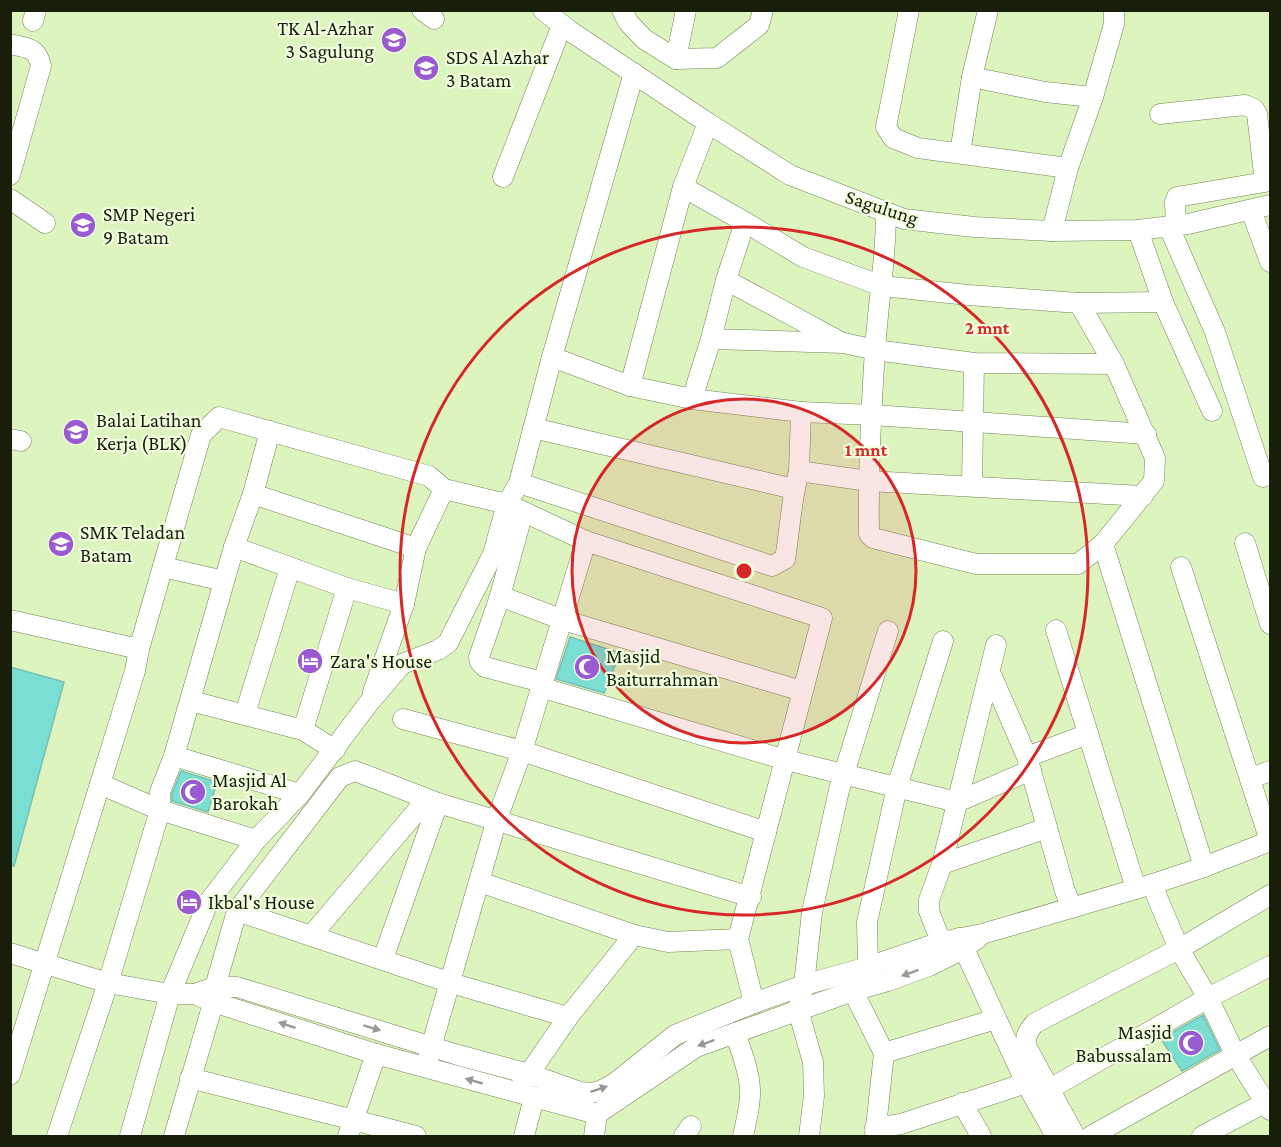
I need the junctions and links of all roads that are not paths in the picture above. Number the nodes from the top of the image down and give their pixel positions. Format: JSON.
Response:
{"nodes":[{"id":1,"x":543,"y":10,"type":"edge"},
{"id":2,"x":622,"y":10,"type":"edge"},
{"id":3,"x":686,"y":10,"type":"edge"},
{"id":4,"x":909,"y":10,"type":"edge"},
{"id":5,"x":988,"y":10,"type":"edge"},
{"id":6,"x":1114,"y":10,"type":"edge"},
{"id":7,"x":765,"y":15,"type":"edge"},
{"id":8,"x":562,"y":25,"type":"junction"},
{"id":9,"x":10,"y":44,"type":"edge"},
{"id":10,"x":676,"y":59,"type":"junction"},
{"id":11,"x":634,"y":74,"type":"junction"},
{"id":12,"x":972,"y":77,"type":"junction"},
{"id":13,"x":1093,"y":97,"type":"junction"},
{"id":14,"x":1160,"y":114,"type":"dead end"},
{"id":15,"x":708,"y":123,"type":"junction"},
{"id":16,"x":960,"y":153,"type":"junction"},
{"id":17,"x":1068,"y":168,"type":"junction"},
{"id":18,"x":10,"y":175,"type":"edge"},
{"id":19,"x":504,"y":177,"type":"dead end"},
{"id":20,"x":1265,"y":182,"type":"junction"},
{"id":21,"x":683,"y":187,"type":"junction"},
{"id":22,"x":10,"y":199,"type":"edge"},
{"id":23,"x":1270,"y":204,"type":"edge"},
{"id":24,"x":1251,"y":210,"type":"junction"},
{"id":25,"x":886,"y":213,"type":"junction"},
{"id":26,"x":745,"y":222,"type":"junction"},
{"id":27,"x":45,"y":223,"type":"dead end"},
{"id":28,"x":1173,"y":227,"type":"junction"},
{"id":29,"x":1138,"y":230,"type":"junction"},
{"id":30,"x":1052,"y":231,"type":"junction"},
{"id":31,"x":1266,"y":233,"type":"edge"},
{"id":32,"x":1270,"y":262,"type":"edge"},
{"id":33,"x":726,"y":280,"type":"junction"},
{"id":34,"x":882,"y":286,"type":"junction"},
{"id":35,"x":1164,"y":302,"type":"junction"},
{"id":36,"x":1079,"y":303,"type":"junction"},
{"id":37,"x":711,"y":339,"type":"junction"},
{"id":38,"x":844,"y":343,"type":"junction"},
{"id":39,"x":875,"y":350,"type":"junction"},
{"id":40,"x":552,"y":357,"type":"junction"},
{"id":41,"x":974,"y":363,"type":"junction"},
{"id":42,"x":1114,"y":364,"type":"junction"},
{"id":43,"x":630,"y":386,"type":"junction"},
{"id":44,"x":692,"y":399,"type":"junction"},
{"id":45,"x":1212,"y":411,"type":"dead end"},
{"id":46,"x":801,"y":412,"type":"junction"},
{"id":47,"x":873,"y":415,"type":"junction"},
{"id":48,"x":972,"y":422,"type":"junction"},
{"id":49,"x":533,"y":428,"type":"junction"},
{"id":50,"x":270,"y":431,"type":"junction"},
{"id":51,"x":1146,"y":434,"type":"junction"},
{"id":52,"x":1263,"y":477,"type":"dead end"},
{"id":53,"x":796,"y":480,"type":"junction"},
{"id":54,"x":868,"y":481,"type":"junction"},
{"id":55,"x":519,"y":483,"type":"junction"},
{"id":56,"x":972,"y":485,"type":"junction"},
{"id":57,"x":444,"y":489,"type":"junction"},
{"id":58,"x":253,"y":494,"type":"junction"},
{"id":59,"x":1143,"y":496,"type":"junction"},
{"id":60,"x":515,"y":508,"type":"junction"},
{"id":61,"x":586,"y":541,"type":"junction"},
{"id":62,"x":1245,"y":543,"type":"dead end"},
{"id":63,"x":1103,"y":544,"type":"junction"},
{"id":64,"x":234,"y":547,"type":"junction"},
{"id":65,"x":416,"y":548,"type":"junction"},
{"id":66,"x":163,"y":567,"type":"junction"},
{"id":67,"x":1180,"y":567,"type":"dead end"},
{"id":68,"x":290,"y":568,"type":"junction"},
{"id":69,"x":224,"y":581,"type":"junction"},
{"id":70,"x":347,"y":588,"type":"junction"},
{"id":71,"x":500,"y":596,"type":"junction"},
{"id":72,"x":404,"y":604,"type":"junction"},
{"id":73,"x":10,"y":620,"type":"edge"},
{"id":74,"x":562,"y":620,"type":"junction"},
{"id":75,"x":1270,"y":624,"type":"edge"},
{"id":76,"x":1056,"y":630,"type":"dead end"},
{"id":77,"x":888,"y":632,"type":"dead end"},
{"id":78,"x":943,"y":641,"type":"dead end"},
{"id":79,"x":996,"y":645,"type":"dead end"},
{"id":80,"x":139,"y":649,"type":"junction"},
{"id":81,"x":990,"y":672,"type":"junction"},
{"id":82,"x":541,"y":685,"type":"junction"},
{"id":83,"x":802,"y":691,"type":"junction"},
{"id":84,"x":191,"y":701,"type":"junction"},
{"id":85,"x":369,"y":704,"type":"junction"},
{"id":86,"x":245,"y":714,"type":"junction"},
{"id":87,"x":403,"y":719,"type":"dead end"},
{"id":88,"x":303,"y":730,"type":"junction"},
{"id":89,"x":1088,"y":734,"type":"junction"},
{"id":90,"x":335,"y":750,"type":"junction"},
{"id":91,"x":522,"y":751,"type":"junction"},
{"id":92,"x":174,"y":756,"type":"junction"},
{"id":93,"x":786,"y":760,"type":"junction"},
{"id":94,"x":1029,"y":763,"type":"junction"},
{"id":95,"x":1270,"y":771,"type":"edge"},
{"id":96,"x":843,"y":774,"type":"junction"},
{"id":97,"x":1251,"y":778,"type":"junction"},
{"id":98,"x":100,"y":784,"type":"junction"},
{"id":99,"x":897,"y":787,"type":"junction"},
{"id":100,"x":300,"y":794,"type":"junction"},
{"id":101,"x":433,"y":801,"type":"junction"},
{"id":102,"x":957,"y":802,"type":"junction"},
{"id":103,"x":160,"y":810,"type":"junction"},
{"id":104,"x":497,"y":819,"type":"junction"},
{"id":105,"x":1047,"y":828,"type":"junction"},
{"id":106,"x":766,"y":832,"type":"junction"},
{"id":107,"x":256,"y":840,"type":"junction"},
{"id":108,"x":1270,"y":841,"type":"edge"},
{"id":109,"x":942,"y":864,"type":"junction"},
{"id":110,"x":1204,"y":867,"type":"junction"},
{"id":111,"x":480,"y":882,"type":"junction"},
{"id":112,"x":1144,"y":886,"type":"junction"},
{"id":113,"x":1270,"y":895,"type":"edge"},
{"id":114,"x":751,"y":897,"type":"junction"},
{"id":115,"x":1072,"y":908,"type":"junction"},
{"id":116,"x":237,"y":911,"type":"junction"},
{"id":117,"x":634,"y":935,"type":"junction"},
{"id":118,"x":311,"y":936,"type":"junction"},
{"id":119,"x":738,"y":939,"type":"junction"},
{"id":120,"x":952,"y":947,"type":"junction"},
{"id":121,"x":1179,"y":950,"type":"junction"},
{"id":122,"x":10,"y":953,"type":"edge"},
{"id":123,"x":383,"y":959,"type":"junction"},
{"id":124,"x":45,"y":964,"type":"junction"},
{"id":125,"x":1270,"y":966,"type":"edge"},
{"id":126,"x":868,"y":967,"type":"junction"},
{"id":127,"x":108,"y":983,"type":"junction"},
{"id":128,"x":451,"y":983,"type":"junction"},
{"id":129,"x":804,"y":985,"type":"junction"},
{"id":130,"x":854,"y":991,"type":"junction"},
{"id":131,"x":170,"y":994,"type":"junction"},
{"id":132,"x":213,"y":998,"type":"junction"},
{"id":133,"x":1208,"y":998,"type":"junction"},
{"id":134,"x":754,"y":1003,"type":"junction"},
{"id":135,"x":798,"y":1010,"type":"junction"},
{"id":136,"x":568,"y":1017,"type":"junction"},
{"id":137,"x":996,"y":1019,"type":"junction"},
{"id":138,"x":735,"y":1033,"type":"junction"},
{"id":139,"x":1270,"y":1036,"type":"edge"},
{"id":140,"x":430,"y":1046,"type":"junction"},
{"id":141,"x":884,"y":1053,"type":"junction"},
{"id":142,"x":376,"y":1054,"type":"junction"},
{"id":143,"x":1235,"y":1054,"type":"junction"},
{"id":144,"x":426,"y":1067,"type":"junction"},
{"id":145,"x":529,"y":1074,"type":"junction"},
{"id":146,"x":10,"y":1075,"type":"edge"},
{"id":147,"x":190,"y":1078,"type":"junction"},
{"id":148,"x":1026,"y":1083,"type":"junction"},
{"id":149,"x":1048,"y":1090,"type":"junction"},
{"id":150,"x":555,"y":1094,"type":"junction"},
{"id":151,"x":524,"y":1095,"type":"junction"},
{"id":152,"x":962,"y":1103,"type":"junction"},
{"id":153,"x":1269,"y":1104,"type":"edge"},
{"id":154,"x":597,"y":1114,"type":"junction"},
{"id":155,"x":350,"y":1128,"type":"edge"},
{"id":156,"x":905,"y":1130,"type":"edge"},
{"id":157,"x":875,"y":1132,"type":"edge"},
{"id":158,"x":177,"y":1136,"type":"edge"},
{"id":159,"x":57,"y":1137,"type":"edge"},
{"id":160,"x":130,"y":1137,"type":"edge"},
{"id":161,"x":416,"y":1137,"type":"edge"},
{"id":162,"x":524,"y":1137,"type":"edge"},
{"id":163,"x":594,"y":1137,"type":"edge"},
{"id":164,"x":743,"y":1137,"type":"edge"},
{"id":165,"x":809,"y":1137,"type":"edge"},
{"id":166,"x":981,"y":1137,"type":"edge"},
{"id":167,"x":1056,"y":1137,"type":"edge"},
{"id":168,"x":1075,"y":1137,"type":"edge"},
{"id":169,"x":1091,"y":1137,"type":"edge"},
{"id":170,"x":1202,"y":1137,"type":"edge"}],
"edges":[{"from":1,"to":8,"type":"street","name":"Sagulung"},
{"from":2,"to":10,"type":"street"},
{"from":3,"to":10,"type":"street"},
{"from":4,"to":16,"type":"street"},
{"from":5,"to":12,"type":"street"},
{"from":6,"to":13,"type":"street"},
{"from":7,"to":10,"type":"street"},
{"from":8,"to":11,"type":"street","name":"Sagulung"},
{"from":8,"to":19,"type":"street"},
{"from":9,"to":18,"type":"street"},
{"from":11,"to":15,"type":"street","name":"Sagulung"},
{"from":11,"to":40,"type":"street"},
{"from":12,"to":13,"type":"street"},
{"from":12,"to":16,"type":"street"},
{"from":13,"to":17,"type":"street"},
{"from":14,"to":20,"type":"street"},
{"from":15,"to":21,"type":"street"},
{"from":15,"to":25,"type":"street","name":"Sagulung"},
{"from":16,"to":17,"type":"street"},
{"from":17,"to":30,"type":"street"},
{"from":20,"to":23,"type":"street"},
{"from":20,"to":28,"type":"street"},
{"from":21,"to":26,"type":"street"},
{"from":21,"to":43,"type":"street"},
{"from":22,"to":27,"type":"street"},
{"from":23,"to":24,"type":"street","name":"Sagulung"},
{"from":24,"to":28,"type":"street","name":"Sagulung"},
{"from":24,"to":31,"type":"street"},
{"from":25,"to":30,"type":"street","name":"Sagulung"},
{"from":25,"to":34,"type":"street"},
{"from":26,"to":33,"type":"street"},
{"from":26,"to":34,"type":"street"},
{"from":28,"to":29,"type":"street","name":"Sagulung"},
{"from":28,"to":52,"type":"street"},
{"from":29,"to":30,"type":"street","name":"Sagulung"},
{"from":29,"to":35,"type":"street"},
{"from":31,"to":32,"type":"street"},
{"from":33,"to":37,"type":"street"},
{"from":33,"to":38,"type":"street"},
{"from":34,"to":36,"type":"street"},
{"from":34,"to":39,"type":"street"},
{"from":35,"to":36,"type":"street"},
{"from":35,"to":45,"type":"street"},
{"from":36,"to":42,"type":"street"},
{"from":37,"to":38,"type":"street"},
{"from":37,"to":44,"type":"street"},
{"from":38,"to":39,"type":"street"},
{"from":39,"to":41,"type":"street"},
{"from":39,"to":47,"type":"street"},
{"from":40,"to":43,"type":"street"},
{"from":40,"to":49,"type":"street"},
{"from":41,"to":42,"type":"street"},
{"from":41,"to":48,"type":"street"},
{"from":42,"to":51,"type":"street"},
{"from":43,"to":44,"type":"street"},
{"from":44,"to":46,"type":"street"},
{"from":46,"to":47,"type":"street"},
{"from":46,"to":53,"type":"street"},
{"from":47,"to":48,"type":"street"},
{"from":47,"to":54,"type":"street"},
{"from":48,"to":51,"type":"street"},
{"from":48,"to":56,"type":"street"},
{"from":49,"to":53,"type":"street"},
{"from":49,"to":55,"type":"street"},
{"from":50,"to":57,"type":"street"},
{"from":50,"to":58,"type":"street"},
{"from":50,"to":66,"type":"street"},
{"from":51,"to":59,"type":"street"},
{"from":53,"to":54,"type":"street"},
{"from":53,"to":55,"type":"street"},
{"from":54,"to":56,"type":"street"},
{"from":54,"to":63,"type":"street"},
{"from":55,"to":60,"type":"street"},
{"from":56,"to":59,"type":"street"},
{"from":57,"to":60,"type":"street"},
{"from":57,"to":65,"type":"street"},
{"from":58,"to":64,"type":"street"},
{"from":58,"to":65,"type":"street"},
{"from":59,"to":63,"type":"street"},
{"from":60,"to":61,"type":"street"},
{"from":60,"to":71,"type":"street"},
{"from":60,"to":85,"type":"street"},
{"from":61,"to":74,"type":"street"},
{"from":61,"to":83,"type":"street"},
{"from":62,"to":75,"type":"street"},
{"from":63,"to":110,"type":"street"},
{"from":64,"to":68,"type":"street"},
{"from":64,"to":69,"type":"street"},
{"from":65,"to":72,"type":"street"},
{"from":66,"to":69,"type":"street"},
{"from":66,"to":80,"type":"street"},
{"from":67,"to":97,"type":"street"},
{"from":68,"to":70,"type":"street"},
{"from":68,"to":86,"type":"street"},
{"from":69,"to":84,"type":"street"},
{"from":70,"to":72,"type":"street"},
{"from":70,"to":88,"type":"street"},
{"from":71,"to":74,"type":"street"},
{"from":71,"to":82,"type":"street"},
{"from":72,"to":85,"type":"street"},
{"from":73,"to":80,"type":"street"},
{"from":74,"to":82,"type":"street"},
{"from":74,"to":83,"type":"street"},
{"from":76,"to":89,"type":"street"},
{"from":77,"to":96,"type":"street"},
{"from":78,"to":99,"type":"street"},
{"from":79,"to":81,"type":"street"},
{"from":80,"to":98,"type":"street"},
{"from":81,"to":94,"type":"street"},
{"from":81,"to":102,"type":"street"},
{"from":82,"to":91,"type":"street"},
{"from":82,"to":93,"type":"street"},
{"from":83,"to":93,"type":"street"},
{"from":84,"to":86,"type":"street"},
{"from":84,"to":92,"type":"street"},
{"from":85,"to":90,"type":"street"},
{"from":86,"to":88,"type":"street"},
{"from":87,"to":91,"type":"street"},
{"from":88,"to":90,"type":"street"},
{"from":89,"to":94,"type":"street"},
{"from":89,"to":112,"type":"street"},
{"from":90,"to":100,"type":"street"},
{"from":91,"to":104,"type":"street"},
{"from":91,"to":106,"type":"street"},
{"from":92,"to":100,"type":"street"},
{"from":92,"to":103,"type":"street"},
{"from":93,"to":96,"type":"street"},
{"from":93,"to":106,"type":"street"},
{"from":94,"to":102,"type":"street"},
{"from":94,"to":105,"type":"street"},
{"from":95,"to":97,"type":"street"},
{"from":96,"to":99,"type":"street"},
{"from":96,"to":129,"type":"street"},
{"from":97,"to":108,"type":"street"},
{"from":98,"to":103,"type":"street"},
{"from":98,"to":124,"type":"street"},
{"from":99,"to":102,"type":"street"},
{"from":99,"to":126,"type":"street"},
{"from":100,"to":107,"type":"street"},
{"from":101,"to":104,"type":"street"},
{"from":101,"to":116,"type":"street"},
{"from":101,"to":118,"type":"street"},
{"from":101,"to":123,"type":"street"},
{"from":102,"to":109,"type":"street"},
{"from":103,"to":107,"type":"street"},
{"from":103,"to":127,"type":"street"},
{"from":104,"to":111,"type":"street"},
{"from":104,"to":114,"type":"street"},
{"from":105,"to":109,"type":"street"},
{"from":105,"to":115,"type":"street"},
{"from":106,"to":114,"type":"street"},
{"from":107,"to":131,"type":"street"},
{"from":108,"to":110,"type":"street"},
{"from":109,"to":120,"type":"street"},
{"from":110,"to":112,"type":"street"},
{"from":111,"to":117,"type":"street"},
{"from":111,"to":128,"type":"street"},
{"from":112,"to":115,"type":"street"},
{"from":112,"to":121,"type":"street"},
{"from":113,"to":121,"type":"street"},
{"from":114,"to":119,"type":"street"},
{"from":115,"to":120,"type":"street"},
{"from":116,"to":118,"type":"street"},
{"from":116,"to":132,"type":"street"},
{"from":117,"to":119,"type":"street"},
{"from":117,"to":136,"type":"street"},
{"from":118,"to":123,"type":"street"},
{"from":119,"to":134,"type":"street"},
{"from":120,"to":126,"type":"street"},
{"from":120,"to":130,"type":"street","one_way":true},
{"from":120,"to":137,"type":"street"},
{"from":121,"to":133,"type":"street"},
{"from":121,"to":149,"type":"street"},
{"from":122,"to":124,"type":"street"},
{"from":123,"to":128,"type":"street"},
{"from":124,"to":127,"type":"street"},
{"from":124,"to":146,"type":"street"},
{"from":125,"to":133,"type":"street"},
{"from":126,"to":129,"type":"street"},
{"from":127,"to":131,"type":"street"},
{"from":127,"to":159,"type":"street"},
{"from":128,"to":136,"type":"street"},
{"from":128,"to":140,"type":"street"},
{"from":129,"to":134,"type":"street"},
{"from":129,"to":135,"type":"street"},
{"from":130,"to":135,"type":"street"},
{"from":130,"to":141,"type":"street"},
{"from":131,"to":132,"type":"street"},
{"from":131,"to":160,"type":"street"},
{"from":132,"to":140,"type":"street","one_way":true},
{"from":142,"to":132,"type":"street","one_way":true},
{"from":132,"to":147,"type":"street"},
{"from":133,"to":143,"type":"street"},
{"from":133,"to":149,"type":"street"},
{"from":150,"to":134,"type":"street","one_way":true},
{"from":135,"to":138,"type":"street"},
{"from":135,"to":165,"type":"street"},
{"from":136,"to":145,"type":"street"},
{"from":137,"to":141,"type":"street"},
{"from":137,"to":148,"type":"street"},
{"from":138,"to":154,"type":"street","one_way":true},
{"from":138,"to":164,"type":"street"},
{"from":139,"to":143,"type":"street"},
{"from":140,"to":144,"type":"street"},
{"from":140,"to":145,"type":"street"},
{"from":141,"to":157,"type":"street"},
{"from":142,"to":144,"type":"street"},
{"from":142,"to":155,"type":"street"},
{"from":143,"to":153,"type":"street"},
{"from":143,"to":169,"type":"street"},
{"from":151,"to":144,"type":"street","one_way":true},
{"from":145,"to":150,"type":"street"},
{"from":145,"to":151,"type":"street"},
{"from":147,"to":155,"type":"street"},
{"from":147,"to":158,"type":"street"},
{"from":148,"to":152,"type":"street"},
{"from":148,"to":167,"type":"street"},
{"from":149,"to":168,"type":"street"},
{"from":150,"to":151,"type":"street"},
{"from":150,"to":154,"type":"street"},
{"from":151,"to":162,"type":"street"},
{"from":152,"to":156,"type":"street"},
{"from":152,"to":166,"type":"street"},
{"from":153,"to":170,"type":"street"},
{"from":154,"to":163,"type":"street"},
{"from":155,"to":161,"type":"street"},
{"from":156,"to":157,"type":"street"}]}
